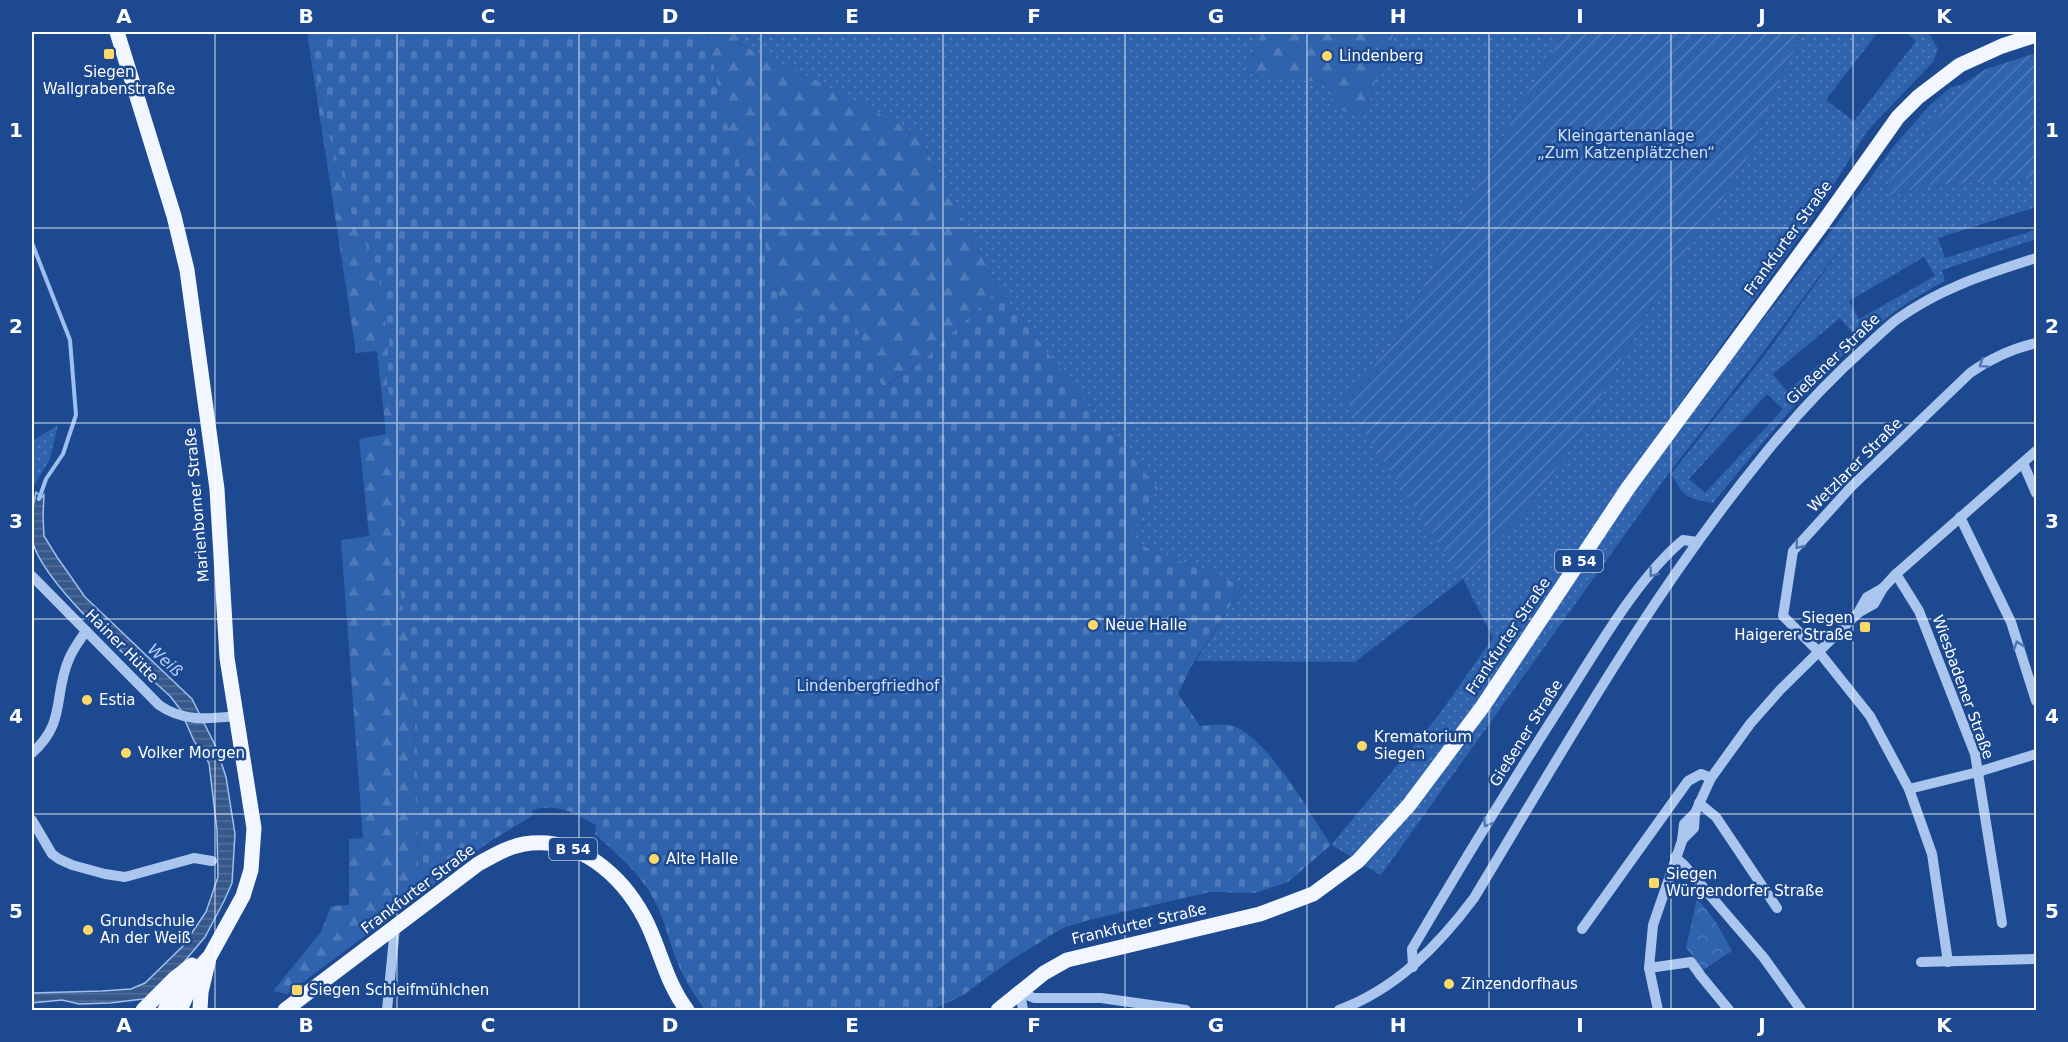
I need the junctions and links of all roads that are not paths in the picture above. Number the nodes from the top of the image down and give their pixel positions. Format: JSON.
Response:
{"nodes":[{"id":1,"x":117,"y":32,"type":"edge"},
{"id":2,"x":2037,"y":35,"type":"edge"},
{"id":3,"x":2037,"y":258,"type":"edge"},
{"id":4,"x":2037,"y":343,"type":"edge"},
{"id":5,"x":2037,"y":451,"type":"edge"},
{"id":6,"x":2023,"y":463,"type":"junction"},
{"id":7,"x":2037,"y":493,"type":"edge"},
{"id":8,"x":1960,"y":517,"type":"junction"},
{"id":9,"x":1697,"y":542,"type":"junction"},
{"id":10,"x":1896,"y":574,"type":"junction"},
{"id":11,"x":32,"y":576,"type":"edge"},
{"id":12,"x":86,"y":631,"type":"junction"},
{"id":13,"x":1819,"y":652,"type":"junction"},
{"id":14,"x":2037,"y":700,"type":"edge"},
{"id":15,"x":236,"y":716,"type":"junction"},
{"id":16,"x":32,"y":753,"type":"edge"},
{"id":17,"x":2037,"y":754,"type":"edge"},
{"id":18,"x":1978,"y":772,"type":"junction"},
{"id":19,"x":1711,"y":778,"type":"junction"},
{"id":20,"x":1909,"y":789,"type":"junction"},
{"id":21,"x":1697,"y":808,"type":"junction"},
{"id":22,"x":32,"y":820,"type":"edge"},
{"id":23,"x":1675,"y":857,"type":"junction"},
{"id":24,"x":212,"y":861,"type":"dead end"},
{"id":25,"x":1777,"y":908,"type":"dead end"},
{"id":26,"x":2002,"y":923,"type":"dead end"},
{"id":27,"x":395,"y":927,"type":"junction"},
{"id":28,"x":1582,"y":929,"type":"dead end"},
{"id":29,"x":212,"y":952,"type":"junction"},
{"id":30,"x":2037,"y":959,"type":"edge"},
{"id":31,"x":1921,"y":962,"type":"dead end"},
{"id":32,"x":1948,"y":962,"type":"junction"},
{"id":33,"x":1413,"y":967,"type":"junction"},
{"id":34,"x":1649,"y":968,"type":"junction"},
{"id":35,"x":198,"y":970,"type":"junction"},
{"id":36,"x":1020,"y":992,"type":"junction"},
{"id":37,"x":682,"y":1008,"type":"edge"},
{"id":38,"x":286,"y":1010,"type":"edge"},
{"id":39,"x":142,"y":1011,"type":"edge"},
{"id":40,"x":165,"y":1011,"type":"edge"},
{"id":41,"x":180,"y":1011,"type":"edge"},
{"id":42,"x":201,"y":1011,"type":"edge"},
{"id":43,"x":387,"y":1011,"type":"edge"},
{"id":44,"x":998,"y":1011,"type":"edge"},
{"id":45,"x":1023,"y":1011,"type":"edge"},
{"id":46,"x":1186,"y":1011,"type":"edge"},
{"id":47,"x":1339,"y":1011,"type":"edge"},
{"id":48,"x":1658,"y":1011,"type":"edge"},
{"id":49,"x":1729,"y":1011,"type":"edge"},
{"id":50,"x":1801,"y":1011,"type":"edge"}],
"edges":[{"from":1,"to":15,"type":"main road","name":"Marienborner Straße"},
{"from":2,"to":36,"type":"main road","name":"Frankfurter Straße","number":"B 54"},
{"from":3,"to":9,"type":"street","name":"Gießener Straße"},
{"from":4,"to":13,"type":"street","name":"Wetzlarer Straße","one_way":true},
{"from":5,"to":6,"type":"street"},
{"from":6,"to":7,"type":"street"},
{"from":6,"to":8,"type":"street"},
{"from":8,"to":10,"type":"street"},
{"from":14,"to":8,"type":"street","one_way":true},
{"from":9,"to":33,"type":"street","name":"Gießener Straße"},
{"from":9,"to":33,"type":"street","name":"Gießener Straße","one_way":true},
{"from":10,"to":13,"type":"street"},
{"from":10,"to":18,"type":"street","name":"Wiesbadener Straße"},
{"from":11,"to":12,"type":"street","name":"Hainer Hütte"},
{"from":12,"to":15,"type":"street","name":"Hainer Hütte"},
{"from":12,"to":16,"type":"street"},
{"from":13,"to":19,"type":"street"},
{"from":13,"to":20,"type":"street"},
{"from":15,"to":29,"type":"main road","name":"Marienborner Straße"},
{"from":17,"to":18,"type":"street"},
{"from":18,"to":20,"type":"street"},
{"from":18,"to":26,"type":"street","name":"Wiesbadener Straße"},
{"from":19,"to":21,"type":"street"},
{"from":19,"to":28,"type":"street"},
{"from":20,"to":32,"type":"street"},
{"from":21,"to":23,"type":"street"},
{"from":21,"to":25,"type":"street"},
{"from":22,"to":24,"type":"street"},
{"from":23,"to":34,"type":"street"},
{"from":23,"to":50,"type":"street"},
{"from":27,"to":37,"type":"main road","name":"Frankfurter Straße","number":"B 54"},
{"from":27,"to":38,"type":"main road","name":"Frankfurter Straße","number":"B 54"},
{"from":27,"to":43,"type":"street"},
{"from":29,"to":35,"type":"main road","name":"Marienborner Straße"},
{"from":29,"to":39,"type":"main road"},
{"from":29,"to":42,"type":"main road"},
{"from":30,"to":32,"type":"street"},
{"from":31,"to":32,"type":"street"},
{"from":33,"to":47,"type":"street","name":"Gießener Straße"},
{"from":34,"to":48,"type":"street"},
{"from":34,"to":49,"type":"street"},
{"from":35,"to":40,"type":"main road","name":"Marienborner Straße"},
{"from":35,"to":41,"type":"main road","name":"Marienborner Straße"},
{"from":36,"to":44,"type":"main road","name":"Frankfurter Straße","number":"B 54"},
{"from":36,"to":45,"type":"street"},
{"from":36,"to":46,"type":"street"}]}
